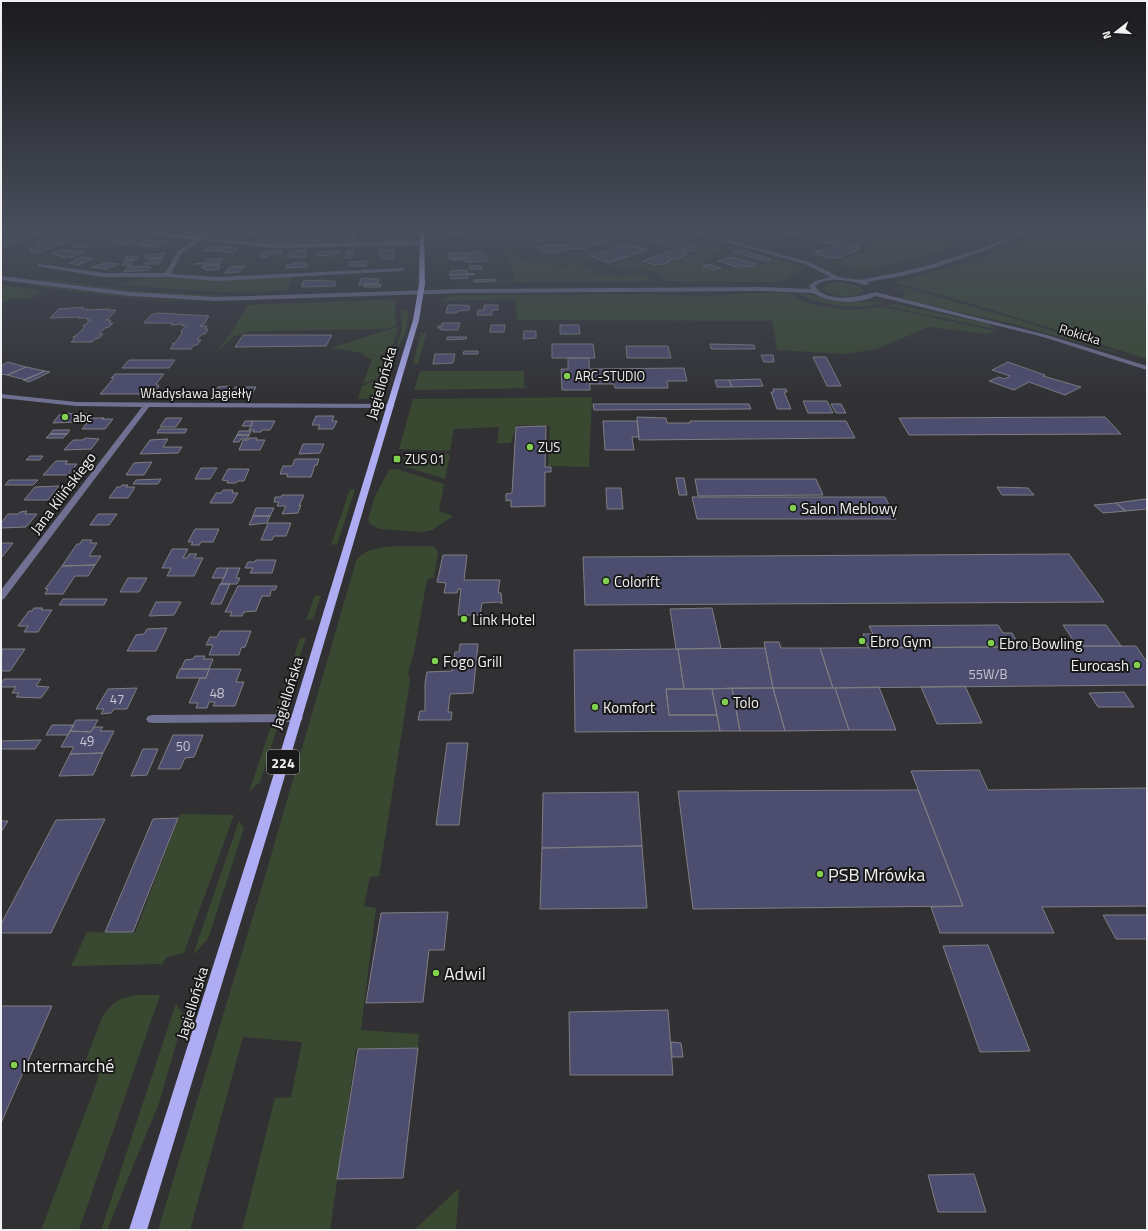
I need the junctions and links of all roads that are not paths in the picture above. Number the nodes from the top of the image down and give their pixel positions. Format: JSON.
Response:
{"nodes":[{"id":1,"x":77,"y":287,"type":"edge"},
{"id":2,"x":422,"y":287,"type":"edge"},
{"id":3,"x":876,"y":287,"type":"edge"},
{"id":4,"x":813,"y":289,"type":"joint"},
{"id":5,"x":873,"y":289,"type":"junction"},
{"id":6,"x":422,"y":292,"type":"junction"},
{"id":7,"x":868,"y":298,"type":"junction"},
{"id":8,"x":912,"y":304,"type":"junction"},
{"id":9,"x":1147,"y":368,"type":"edge"},
{"id":10,"x":1,"y":396,"type":"edge"},
{"id":11,"x":147,"y":405,"type":"junction"},
{"id":12,"x":391,"y":406,"type":"junction"},
{"id":13,"x":1,"y":597,"type":"edge"},
{"id":14,"x":297,"y":718,"type":"junction"},
{"id":15,"x":152,"y":719,"type":"dead end"},
{"id":16,"x":138,"y":1230,"type":"edge"}],
"edges":[{"from":1,"to":6,"type":"street"},
{"from":2,"to":6,"type":"main road","name":"Jagiellońska","number":"224"},
{"from":3,"to":5,"type":"street"},
{"from":4,"to":6,"type":"street"},
{"from":4,"to":7,"type":"street"},
{"from":5,"to":7,"type":"street"},
{"from":5,"to":8,"type":"street","name":"Rokicka"},
{"from":6,"to":12,"type":"main road","name":"Jagiellońska","number":"224"},
{"from":7,"to":8,"type":"street","name":"Rokicka"},
{"from":8,"to":9,"type":"street","name":"Rokicka"},
{"from":10,"to":11,"type":"street","name":"Władysława Jagiełły"},
{"from":11,"to":12,"type":"street","name":"Władysława Jagiełły"},
{"from":11,"to":13,"type":"street","name":"Jana Kilińskiego"},
{"from":12,"to":14,"type":"main road","name":"Jagiellońska","number":"224"},
{"from":14,"to":15,"type":"street"},
{"from":14,"to":16,"type":"main road","name":"Jagiellońska","number":"224"}]}
